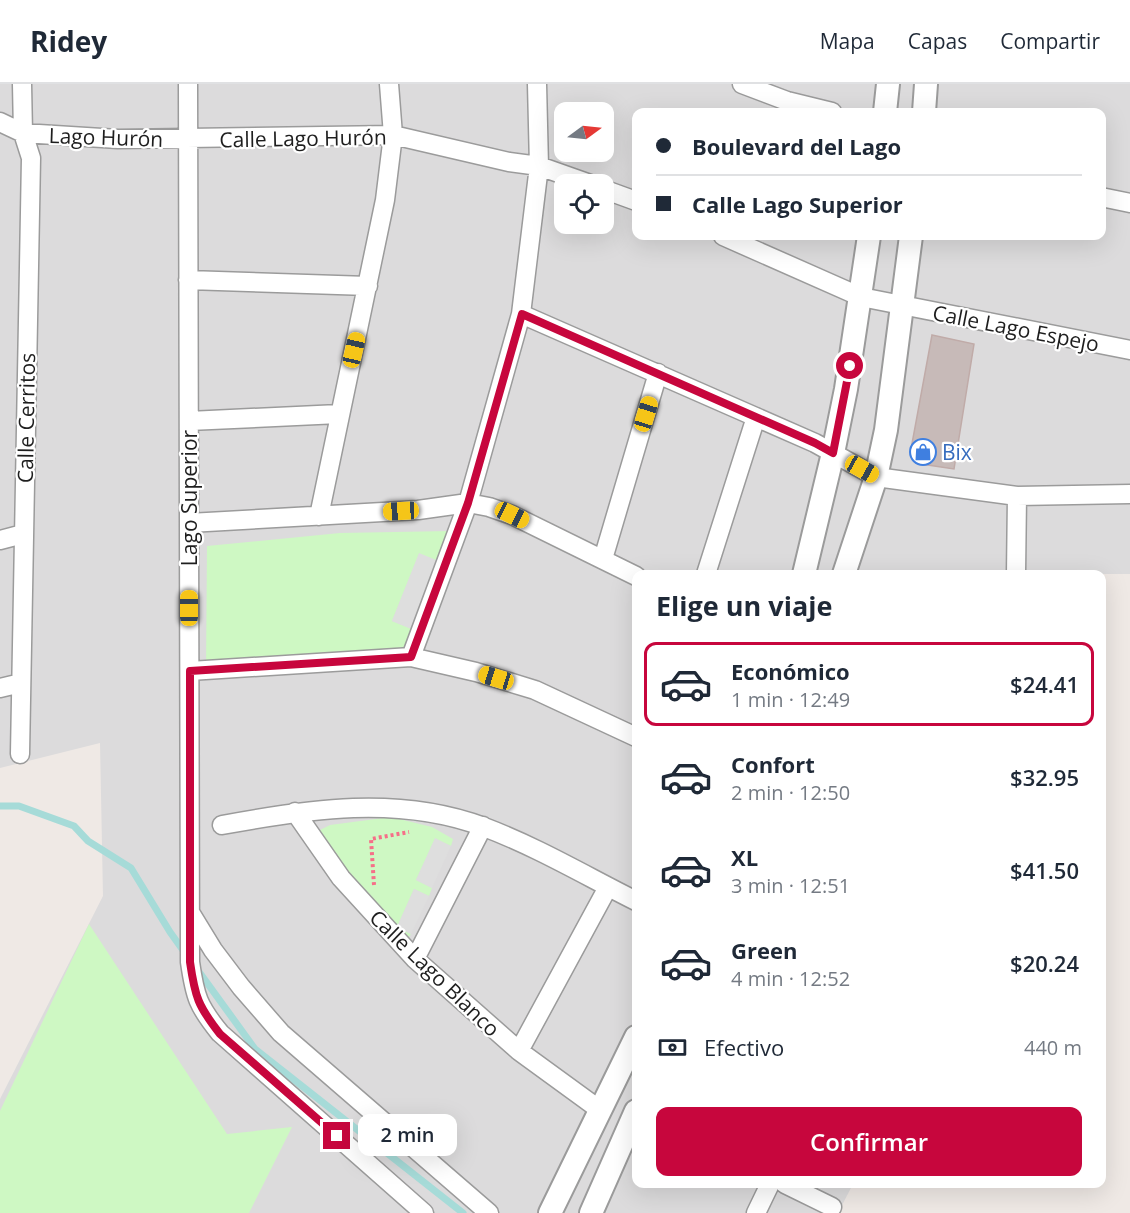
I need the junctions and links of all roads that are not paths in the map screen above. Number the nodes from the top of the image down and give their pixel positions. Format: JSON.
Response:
{"nodes":[{"id":1,"x":22,"y":84,"type":"edge"},
{"id":2,"x":188,"y":84,"type":"edge"},
{"id":3,"x":389,"y":84,"type":"edge"},
{"id":4,"x":537,"y":84,"type":"edge"},
{"id":5,"x":741,"y":84,"type":"edge"},
{"id":6,"x":888,"y":84,"type":"edge"},
{"id":7,"x":926,"y":84,"type":"edge"},
{"id":8,"x":789,"y":92,"type":"edge"},
{"id":9,"x":823,"y":108,"type":"edge"},
{"id":10,"x":885,"y":108,"type":"edge"},
{"id":11,"x":924,"y":108,"type":"edge"},
{"id":12,"x":0,"y":122,"type":"edge"},
{"id":13,"x":23,"y":133,"type":"junction"},
{"id":14,"x":393,"y":135,"type":"junction"},
{"id":15,"x":189,"y":139,"type":"junction"},
{"id":16,"x":539,"y":166,"type":"junction"},
{"id":17,"x":562,"y":174,"type":"edge"},
{"id":18,"x":614,"y":193,"type":"edge"},
{"id":19,"x":1106,"y":198,"type":"edge"},
{"id":20,"x":632,"y":200,"type":"edge"},
{"id":21,"x":1130,"y":203,"type":"edge"},
{"id":22,"x":732,"y":240,"type":"edge"},
{"id":23,"x":868,"y":240,"type":"edge"},
{"id":24,"x":910,"y":240,"type":"edge"},
{"id":25,"x":188,"y":280,"type":"junction"},
{"id":26,"x":368,"y":286,"type":"junction"},
{"id":27,"x":861,"y":297,"type":"junction"},
{"id":28,"x":902,"y":306,"type":"junction"},
{"id":29,"x":522,"y":314,"type":"junction"},
{"id":30,"x":1130,"y":350,"type":"edge"},
{"id":31,"x":658,"y":373,"type":"junction"},
{"id":32,"x":339,"y":414,"type":"junction"},
{"id":33,"x":756,"y":417,"type":"junction"},
{"id":34,"x":189,"y":421,"type":"junction"},
{"id":35,"x":833,"y":453,"type":"junction"},
{"id":36,"x":876,"y":477,"type":"junction"},
{"id":37,"x":1130,"y":494,"type":"edge"},
{"id":38,"x":1017,"y":496,"type":"junction"},
{"id":39,"x":468,"y":503,"type":"junction"},
{"id":40,"x":319,"y":516,"type":"junction"},
{"id":41,"x":189,"y":523,"type":"junction"},
{"id":42,"x":23,"y":534,"type":"junction"},
{"id":43,"x":0,"y":540,"type":"edge"},
{"id":44,"x":603,"y":559,"type":"junction"},
{"id":45,"x":707,"y":570,"type":"edge"},
{"id":46,"x":805,"y":570,"type":"edge"},
{"id":47,"x":845,"y":570,"type":"edge"},
{"id":48,"x":1016,"y":570,"type":"edge"},
{"id":49,"x":632,"y":574,"type":"edge"},
{"id":50,"x":411,"y":657,"type":"junction"},
{"id":51,"x":190,"y":671,"type":"junction"},
{"id":52,"x":21,"y":683,"type":"junction"},
{"id":53,"x":0,"y":688,"type":"edge"},
{"id":54,"x":632,"y":735,"type":"edge"},
{"id":55,"x":20,"y":754,"type":"dead end"},
{"id":56,"x":295,"y":812,"type":"junction"},
{"id":57,"x":222,"y":825,"type":"dead end"},
{"id":58,"x":483,"y":826,"type":"junction"},
{"id":59,"x":608,"y":887,"type":"junction"},
{"id":60,"x":632,"y":899,"type":"edge"},
{"id":61,"x":190,"y":912,"type":"junction"},
{"id":62,"x":415,"y":959,"type":"junction"},
{"id":63,"x":632,"y":1045,"type":"edge"},
{"id":64,"x":519,"y":1052,"type":"junction"},
{"id":65,"x":600,"y":1110,"type":"junction"},
{"id":66,"x":632,"y":1120,"type":"edge"},
{"id":67,"x":768,"y":1188,"type":"edge"},
{"id":68,"x":793,"y":1188,"type":"edge"},
{"id":69,"x":832,"y":1207,"type":"dead end"},
{"id":70,"x":424,"y":1213,"type":"edge"},
{"id":71,"x":489,"y":1213,"type":"edge"},
{"id":72,"x":549,"y":1213,"type":"edge"},
{"id":73,"x":591,"y":1213,"type":"edge"},
{"id":74,"x":756,"y":1213,"type":"edge"}],
"edges":[{"from":1,"to":13,"type":"street","name":"Calle Cerritos"},
{"from":2,"to":15,"type":"street","name":"Lago Superior"},
{"from":3,"to":14,"type":"street"},
{"from":4,"to":16,"type":"street"},
{"from":5,"to":8,"type":"street"},
{"from":6,"to":10,"type":"street"},
{"from":7,"to":11,"type":"street"},
{"from":8,"to":9,"type":"street"},
{"from":12,"to":13,"type":"street"},
{"from":13,"to":15,"type":"street","name":"Lago Hurón"},
{"from":13,"to":42,"type":"street","name":"Calle Cerritos"},
{"from":14,"to":15,"type":"street","name":"Calle Lago Hurón"},
{"from":14,"to":16,"type":"street","name":"Calle Lago Hurón"},
{"from":14,"to":26,"type":"street"},
{"from":15,"to":25,"type":"street","name":"Lago Superior"},
{"from":16,"to":17,"type":"street","name":"Calle Lago Hurón"},
{"from":16,"to":29,"type":"street"},
{"from":18,"to":20,"type":"street"},
{"from":19,"to":21,"type":"street"},
{"from":22,"to":27,"type":"street"},
{"from":23,"to":27,"type":"street"},
{"from":24,"to":28,"type":"street"},
{"from":25,"to":26,"type":"street"},
{"from":25,"to":34,"type":"street","name":"Lago Superior"},
{"from":26,"to":32,"type":"street"},
{"from":27,"to":28,"type":"street","name":"Calle Lago Espejo"},
{"from":27,"to":35,"type":"street"},
{"from":28,"to":30,"type":"street","name":"Calle Lago Espejo"},
{"from":28,"to":36,"type":"street"},
{"from":29,"to":31,"type":"street"},
{"from":29,"to":39,"type":"street"},
{"from":31,"to":33,"type":"street"},
{"from":31,"to":44,"type":"street"},
{"from":32,"to":34,"type":"street"},
{"from":32,"to":40,"type":"street"},
{"from":33,"to":35,"type":"street"},
{"from":33,"to":45,"type":"street"},
{"from":34,"to":41,"type":"street","name":"Lago Superior"},
{"from":35,"to":36,"type":"street"},
{"from":35,"to":46,"type":"street"},
{"from":36,"to":38,"type":"street"},
{"from":36,"to":47,"type":"street"},
{"from":37,"to":38,"type":"street"},
{"from":38,"to":48,"type":"street"},
{"from":39,"to":40,"type":"street"},
{"from":39,"to":44,"type":"street"},
{"from":39,"to":50,"type":"street"},
{"from":40,"to":41,"type":"street"},
{"from":41,"to":51,"type":"street","name":"Lago Superior"},
{"from":42,"to":43,"type":"street"},
{"from":42,"to":52,"type":"street","name":"Calle Cerritos"},
{"from":44,"to":49,"type":"street"},
{"from":50,"to":51,"type":"street"},
{"from":50,"to":54,"type":"street"},
{"from":51,"to":61,"type":"street","name":"Lago Superior"},
{"from":52,"to":53,"type":"street"},
{"from":52,"to":55,"type":"street","name":"Calle Cerritos"},
{"from":56,"to":57,"type":"street"},
{"from":56,"to":58,"type":"street"},
{"from":56,"to":62,"type":"street","name":"Calle Lago Blanco"},
{"from":58,"to":59,"type":"street"},
{"from":58,"to":62,"type":"street"},
{"from":59,"to":60,"type":"street"},
{"from":59,"to":64,"type":"street"},
{"from":61,"to":70,"type":"street","name":"Lago Superior"},
{"from":61,"to":71,"type":"street"},
{"from":62,"to":64,"type":"street","name":"Calle Lago Blanco"},
{"from":63,"to":65,"type":"street"},
{"from":64,"to":65,"type":"street","name":"Calle Lago Blanco"},
{"from":65,"to":72,"type":"street"},
{"from":66,"to":73,"type":"street"},
{"from":67,"to":74,"type":"street"},
{"from":68,"to":69,"type":"street"}]}
